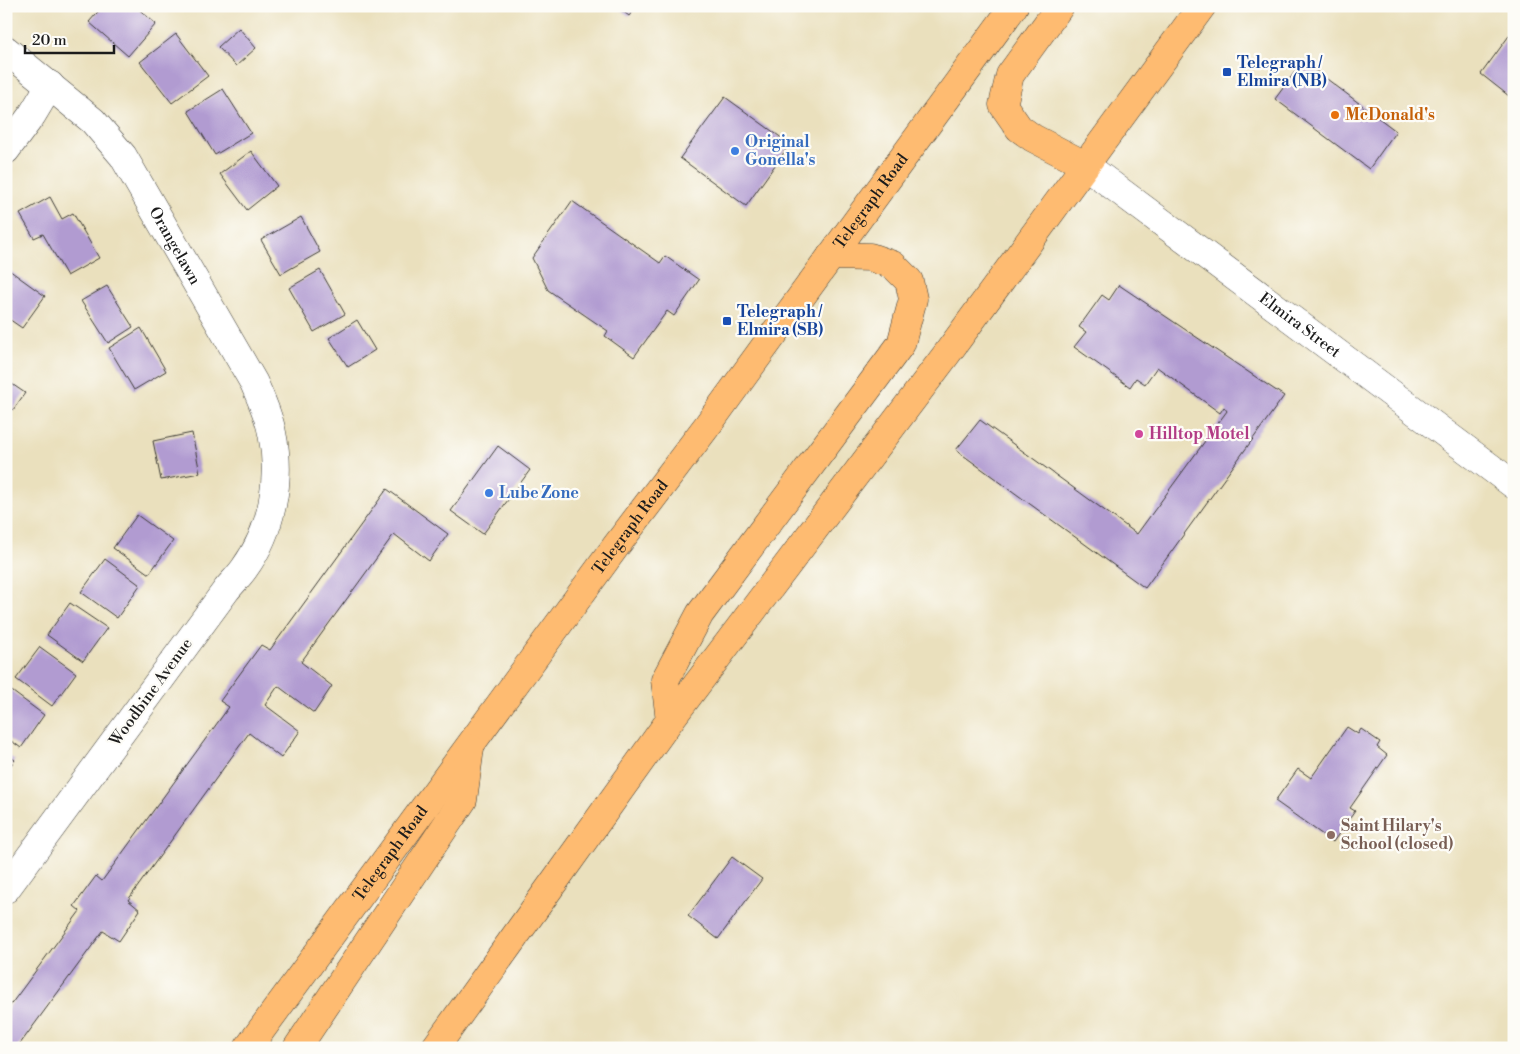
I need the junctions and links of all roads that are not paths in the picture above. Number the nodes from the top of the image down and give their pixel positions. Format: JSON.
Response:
{"nodes":[{"id":1,"x":1014,"y":6,"type":"edge"},
{"id":2,"x":1060,"y":6,"type":"edge"},
{"id":3,"x":1202,"y":6,"type":"edge"},
{"id":4,"x":6,"y":50,"type":"edge"},
{"id":5,"x":50,"y":85,"type":"junction"},
{"id":6,"x":6,"y":150,"type":"edge"},
{"id":7,"x":1085,"y":165,"type":"junction"},
{"id":8,"x":831,"y":256,"type":"junction"},
{"id":9,"x":275,"y":484,"type":"joint"},
{"id":10,"x":1514,"y":485,"type":"edge"},
{"id":11,"x":670,"y":720,"type":"junction"},
{"id":12,"x":471,"y":744,"type":"junction"},
{"id":13,"x":6,"y":889,"type":"edge"},
{"id":14,"x":248,"y":1048,"type":"edge"},
{"id":15,"x":297,"y":1048,"type":"edge"},
{"id":16,"x":435,"y":1048,"type":"edge"}],
"edges":[{"from":1,"to":8,"type":"main road","name":"Telegraph Road"},
{"from":2,"to":7,"type":"main road"},
{"from":3,"to":7,"type":"main road"},
{"from":4,"to":5,"type":"street","name":"Orangelawn"},
{"from":5,"to":6,"type":"street"},
{"from":5,"to":9,"type":"street","name":"Orangelawn"},
{"from":7,"to":10,"type":"street","name":"Elmira Street"},
{"from":7,"to":11,"type":"main road"},
{"from":8,"to":11,"type":"main road"},
{"from":8,"to":12,"type":"main road","name":"Telegraph Road"},
{"from":9,"to":13,"type":"street","name":"Woodbine Avenue"},
{"from":11,"to":16,"type":"main road"},
{"from":12,"to":14,"type":"main road","name":"Telegraph Road"},
{"from":12,"to":15,"type":"main road"}]}
